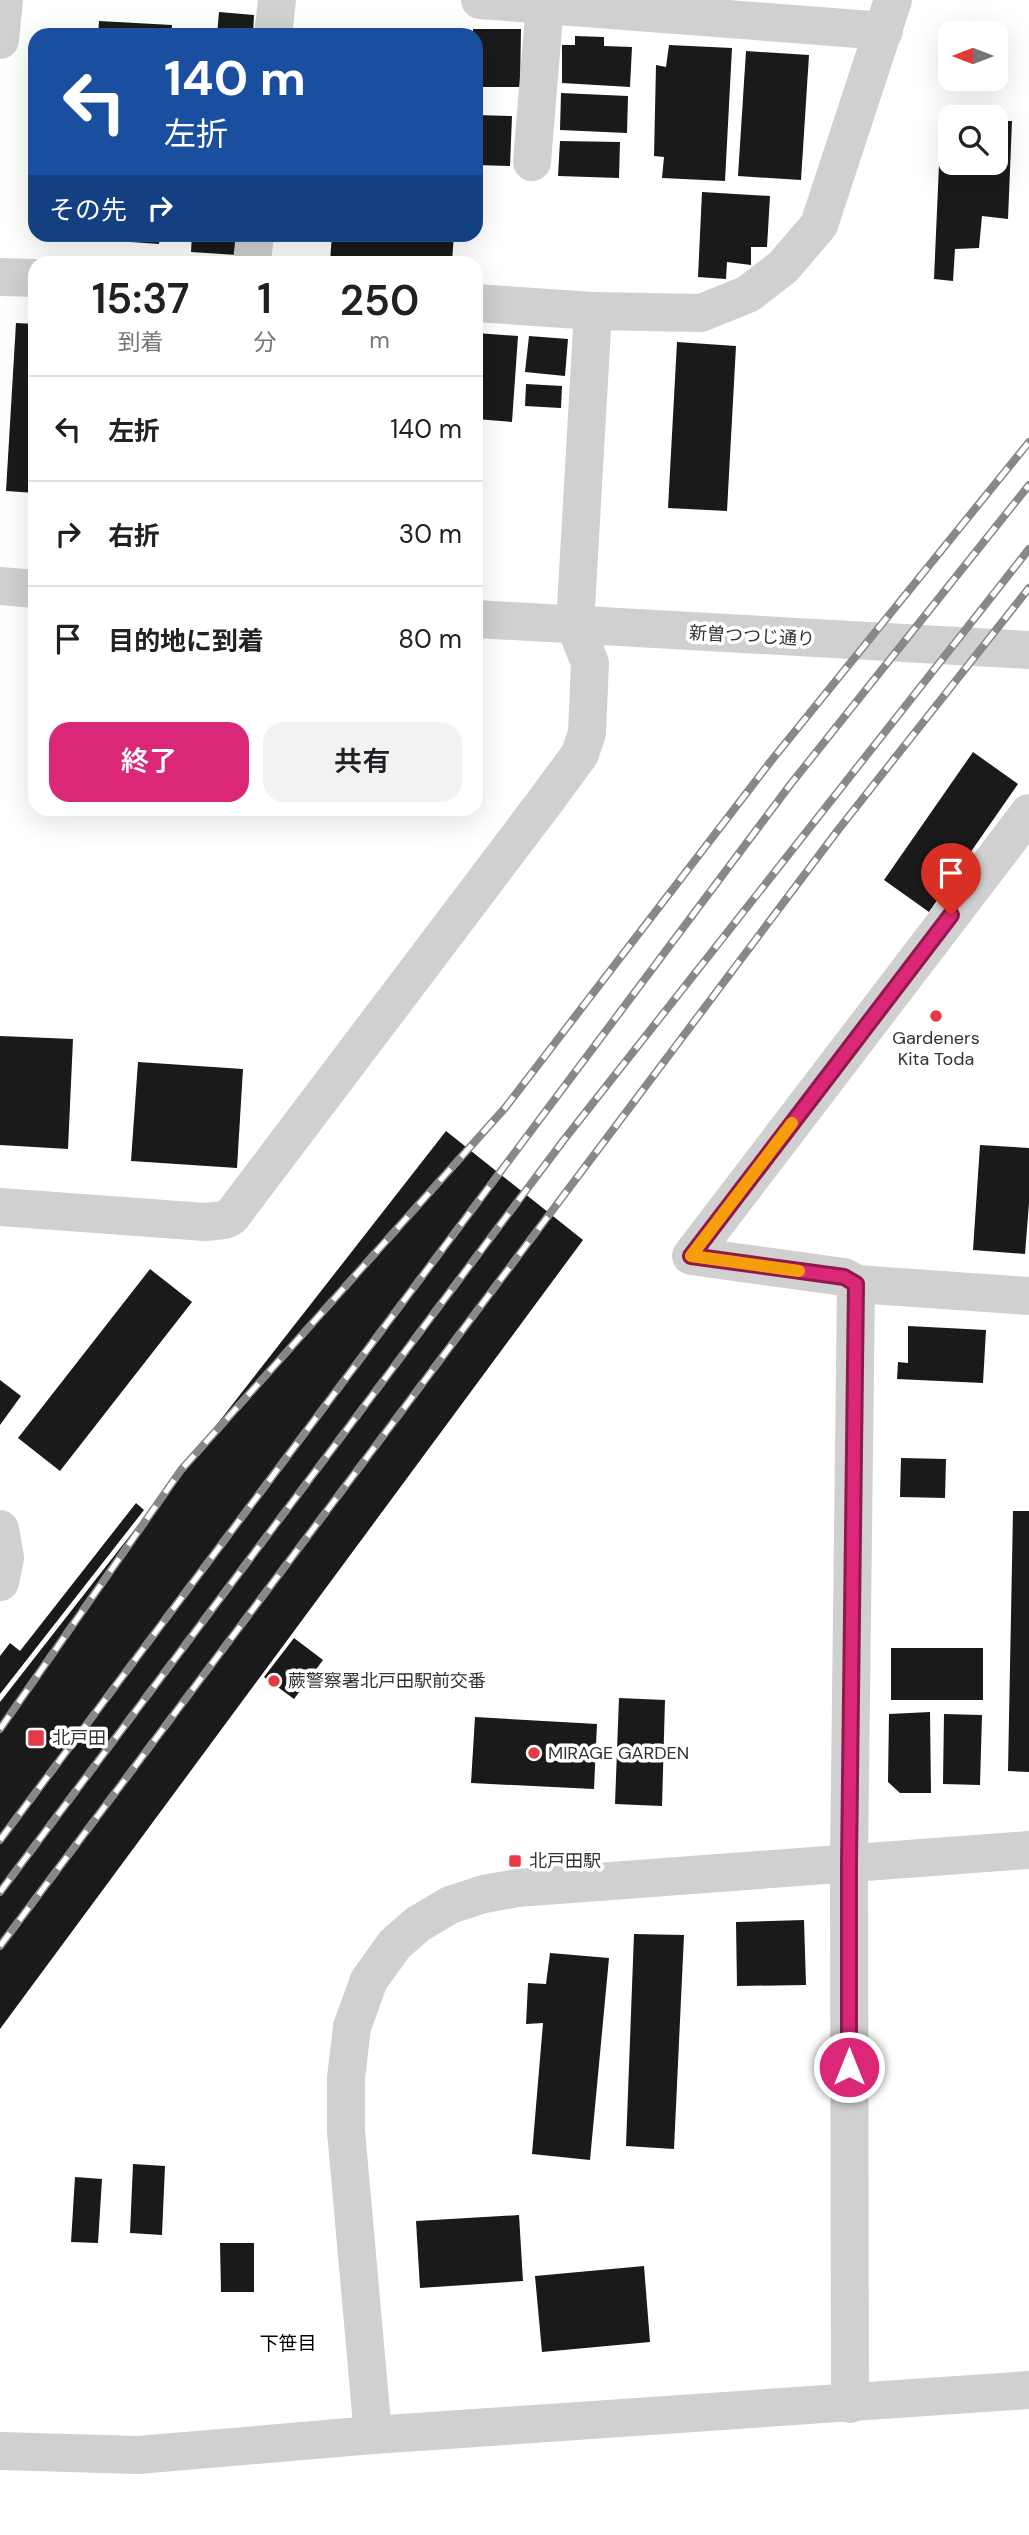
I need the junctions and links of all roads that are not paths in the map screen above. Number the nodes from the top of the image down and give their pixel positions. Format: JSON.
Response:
{"nodes":[{"id":1,"x":4,"y":0,"type":"edge"},
{"id":2,"x":276,"y":0,"type":"edge"},
{"id":3,"x":481,"y":0,"type":"edge"},
{"id":4,"x":527,"y":2,"type":"edge"},
{"id":5,"x":888,"y":15,"type":"edge"},
{"id":6,"x":274,"y":28,"type":"edge"},
{"id":7,"x":0,"y":40,"type":"edge"},
{"id":8,"x":532,"y":162,"type":"dead end"},
{"id":9,"x":0,"y":277,"type":"edge"},
{"id":10,"x":28,"y":278,"type":"edge"},
{"id":11,"x":483,"y":303,"type":"edge"},
{"id":12,"x":593,"y":311,"type":"junction"},
{"id":13,"x":0,"y":586,"type":"edge"},
{"id":14,"x":28,"y":588,"type":"edge"},
{"id":15,"x":483,"y":619,"type":"edge"},
{"id":16,"x":575,"y":625,"type":"junction"},
{"id":17,"x":1029,"y":650,"type":"edge"},
{"id":18,"x":1029,"y":813,"type":"edge"},
{"id":19,"x":0,"y":1208,"type":"edge"},
{"id":20,"x":856,"y":1284,"type":"junction"},
{"id":21,"x":1029,"y":1296,"type":"edge"},
{"id":22,"x":0,"y":1529,"type":"edge"},
{"id":23,"x":0,"y":1582,"type":"edge"},
{"id":24,"x":1029,"y":1850,"type":"edge"},
{"id":25,"x":849,"y":1863,"type":"junction"},
{"id":26,"x":1029,"y":2390,"type":"edge"},
{"id":27,"x":850,"y":2404,"type":"junction"},
{"id":28,"x":373,"y":2435,"type":"junction"},
{"id":29,"x":0,"y":2451,"type":"edge"}],
"edges":[{"from":1,"to":7,"type":"street"},
{"from":2,"to":6,"type":"street"},
{"from":3,"to":4,"type":"street"},
{"from":4,"to":5,"type":"street"},
{"from":4,"to":8,"type":"street"},
{"from":5,"to":12,"type":"street"},
{"from":9,"to":10,"type":"street"},
{"from":11,"to":12,"type":"street"},
{"from":12,"to":16,"type":"street"},
{"from":13,"to":14,"type":"street"},
{"from":15,"to":16,"type":"street","name":"新曽つつじ通り"},
{"from":16,"to":17,"type":"street","name":"新曽つつじ通り"},
{"from":16,"to":19,"type":"street"},
{"from":18,"to":20,"type":"street"},
{"from":20,"to":21,"type":"street"},
{"from":20,"to":25,"type":"street"},
{"from":22,"to":23,"type":"street"},
{"from":24,"to":25,"type":"street"},
{"from":25,"to":27,"type":"street"},
{"from":25,"to":28,"type":"street"},
{"from":26,"to":27,"type":"street"},
{"from":27,"to":28,"type":"street"},
{"from":28,"to":29,"type":"street"}]}
